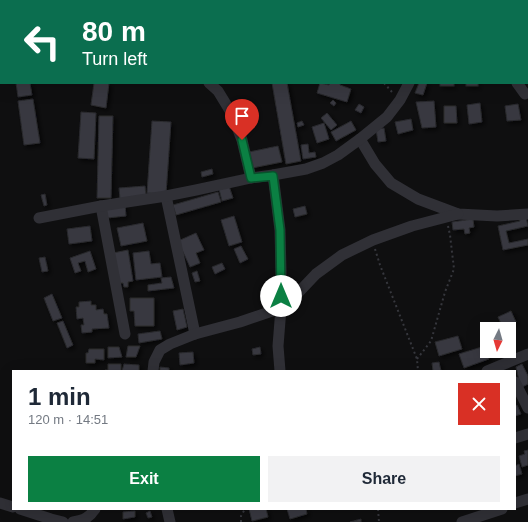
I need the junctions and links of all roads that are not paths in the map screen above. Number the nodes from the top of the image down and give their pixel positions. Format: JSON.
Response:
{"nodes":[{"id":1,"x":210,"y":84,"type":"edge"},
{"id":2,"x":408,"y":84,"type":"edge"},
{"id":3,"x":519,"y":84,"type":"edge"},
{"id":4,"x":525,"y":94,"type":"dead end"},
{"id":5,"x":360,"y":139,"type":"junction"},
{"id":6,"x":273,"y":176,"type":"junction"},
{"id":7,"x":251,"y":178,"type":"junction"},
{"id":8,"x":166,"y":196,"type":"junction"},
{"id":9,"x":101,"y":206,"type":"junction"},
{"id":10,"x":458,"y":214,"type":"junction"},
{"id":11,"x":528,"y":214,"type":"edge"},
{"id":12,"x":38,"y":218,"type":"dead end"},
{"id":13,"x":281,"y":308,"type":"junction"},
{"id":14,"x":125,"y":334,"type":"dead end"},
{"id":15,"x":195,"y":334,"type":"junction"},
{"id":16,"x":528,"y":354,"type":"edge"},
{"id":17,"x":508,"y":368,"type":"edge"},
{"id":18,"x":153,"y":370,"type":"edge"},
{"id":19,"x":280,"y":370,"type":"edge"},
{"id":20,"x":494,"y":370,"type":"edge"},
{"id":21,"x":516,"y":384,"type":"edge"},
{"id":22,"x":528,"y":408,"type":"edge"},
{"id":23,"x":528,"y":434,"type":"edge"},
{"id":24,"x":516,"y":438,"type":"edge"},
{"id":25,"x":528,"y":499,"type":"edge"},
{"id":26,"x":0,"y":503,"type":"edge"},
{"id":27,"x":516,"y":503,"type":"edge"},
{"id":28,"x":12,"y":507,"type":"edge"},
{"id":29,"x":23,"y":510,"type":"edge"},
{"id":30,"x":94,"y":510,"type":"edge"},
{"id":31,"x":167,"y":510,"type":"edge"},
{"id":32,"x":499,"y":510,"type":"edge"},
{"id":33,"x":63,"y":522,"type":"edge"},
{"id":34,"x":73,"y":522,"type":"edge"},
{"id":35,"x":170,"y":522,"type":"edge"},
{"id":36,"x":462,"y":522,"type":"edge"}],
"edges":[{"from":1,"to":7,"type":"street"},
{"from":2,"to":5,"type":"street"},
{"from":3,"to":4,"type":"street"},
{"from":5,"to":6,"type":"street"},
{"from":5,"to":10,"type":"street"},
{"from":6,"to":7,"type":"street"},
{"from":6,"to":13,"type":"street"},
{"from":7,"to":8,"type":"street"},
{"from":8,"to":9,"type":"street"},
{"from":8,"to":15,"type":"street"},
{"from":9,"to":12,"type":"street"},
{"from":9,"to":14,"type":"street"},
{"from":10,"to":11,"type":"street"},
{"from":10,"to":13,"type":"street"},
{"from":13,"to":15,"type":"street"},
{"from":13,"to":19,"type":"street"},
{"from":15,"to":18,"type":"street"},
{"from":16,"to":17,"type":"street"},
{"from":17,"to":20,"type":"street"},
{"from":21,"to":22,"type":"street"},
{"from":23,"to":24,"type":"street"},
{"from":25,"to":27,"type":"street"},
{"from":26,"to":28,"type":"street"},
{"from":29,"to":33,"type":"street"},
{"from":30,"to":34,"type":"street"},
{"from":31,"to":35,"type":"street"},
{"from":32,"to":36,"type":"street"}]}
